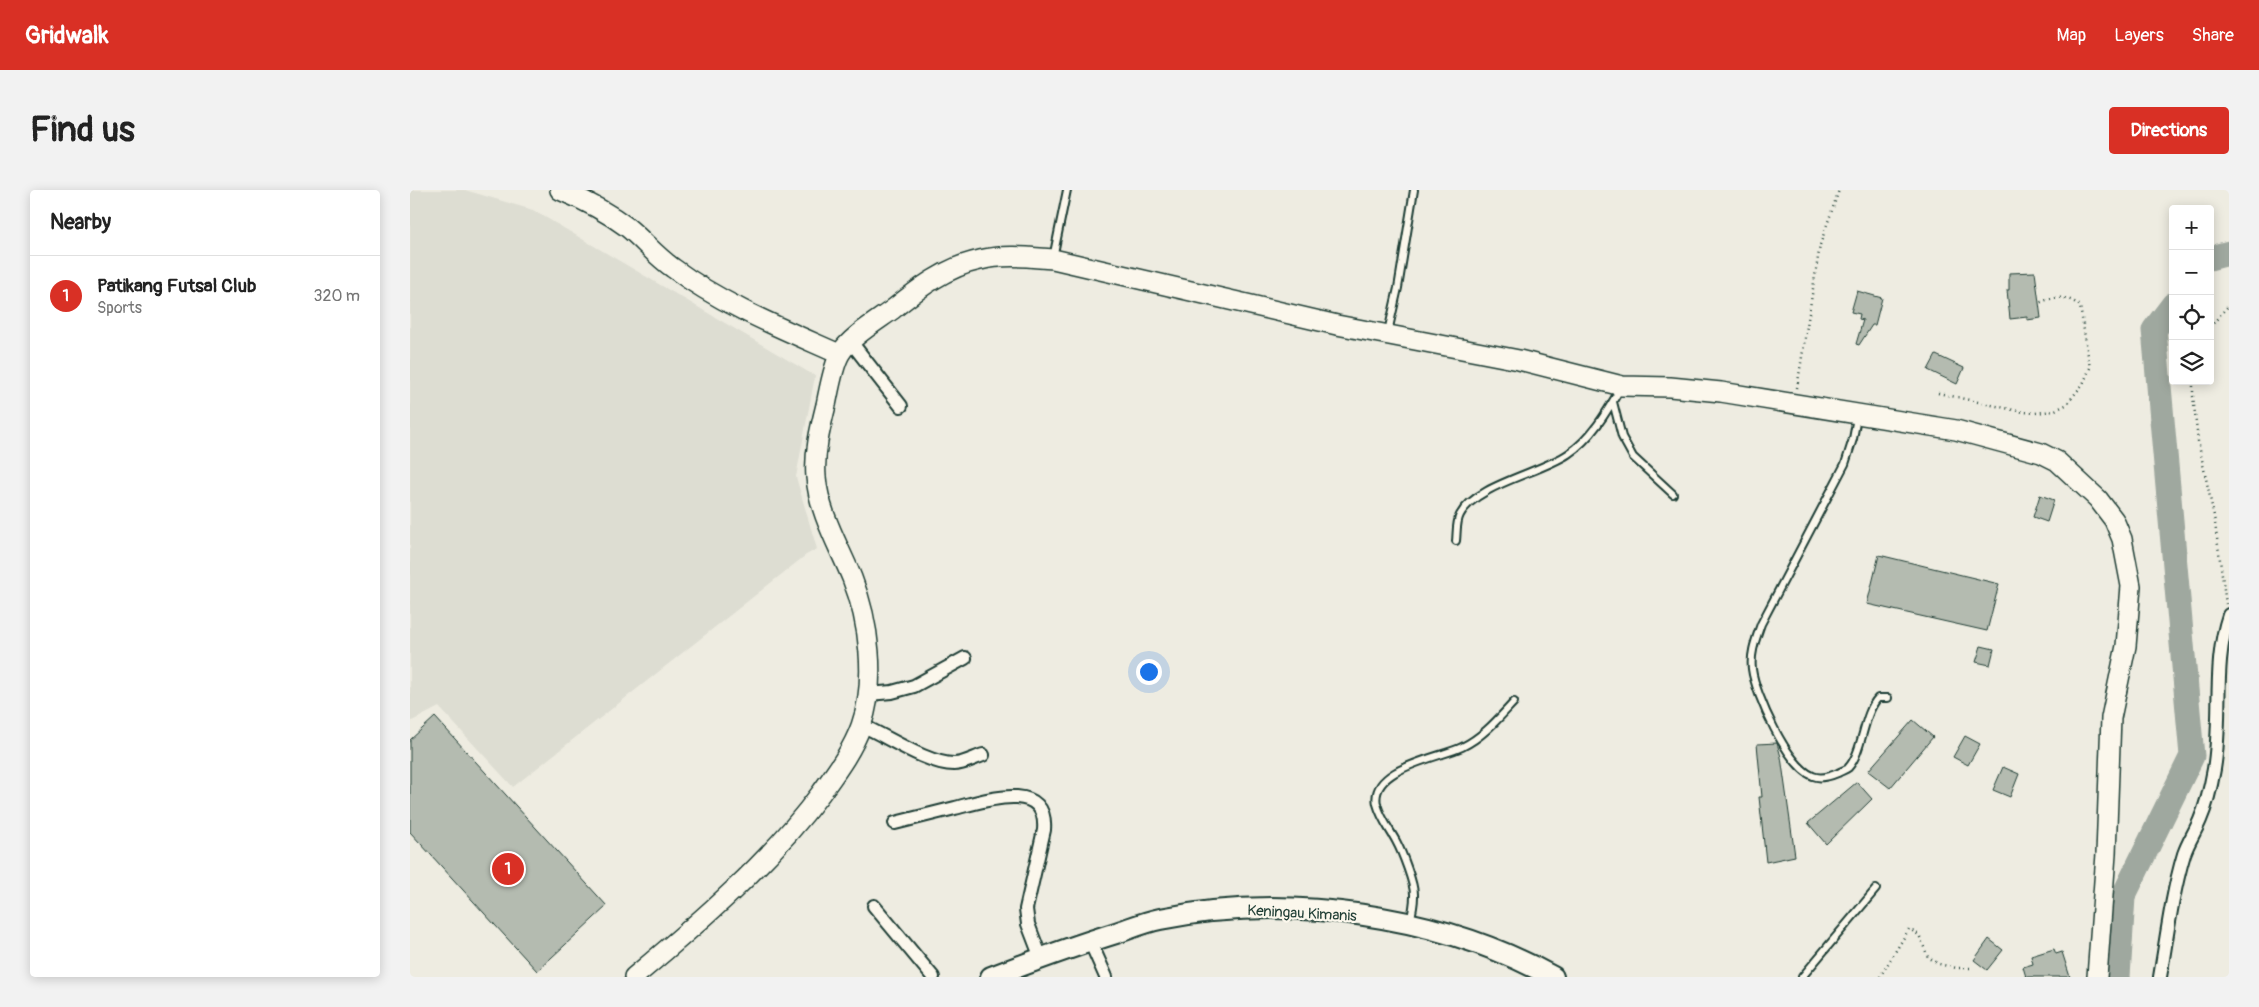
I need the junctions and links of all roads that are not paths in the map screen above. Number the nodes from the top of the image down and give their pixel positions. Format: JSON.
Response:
{"nodes":[{"id":1,"x":560,"y":190,"type":"edge"},
{"id":2,"x":1067,"y":190,"type":"edge"},
{"id":3,"x":1414,"y":190,"type":"edge"},
{"id":4,"x":1053,"y":259,"type":"junction"},
{"id":5,"x":1387,"y":335,"type":"junction"},
{"id":6,"x":845,"y":348,"type":"junction"},
{"id":7,"x":1622,"y":386,"type":"junction"},
{"id":8,"x":1613,"y":402,"type":"junction"},
{"id":9,"x":901,"y":406,"type":"dead end"},
{"id":10,"x":1857,"y":415,"type":"junction"},
{"id":11,"x":1673,"y":494,"type":"dead end"},
{"id":12,"x":1456,"y":541,"type":"dead end"},
{"id":13,"x":2228,"y":618,"type":"edge"},
{"id":14,"x":965,"y":658,"type":"dead end"},
{"id":15,"x":868,"y":694,"type":"junction"},
{"id":16,"x":1888,"y":698,"type":"dead end"},
{"id":17,"x":1514,"y":702,"type":"dead end"},
{"id":18,"x":861,"y":726,"type":"junction"},
{"id":19,"x":983,"y":755,"type":"dead end"},
{"id":20,"x":895,"y":823,"type":"dead end"},
{"id":21,"x":1876,"y":889,"type":"dead end"},
{"id":22,"x":874,"y":906,"type":"dead end"},
{"id":23,"x":1410,"y":924,"type":"junction"},
{"id":24,"x":1090,"y":941,"type":"junction"},
{"id":25,"x":1041,"y":958,"type":"junction"},
{"id":26,"x":634,"y":977,"type":"edge"},
{"id":27,"x":933,"y":977,"type":"edge"},
{"id":28,"x":991,"y":977,"type":"edge"},
{"id":29,"x":1106,"y":977,"type":"edge"},
{"id":30,"x":1553,"y":977,"type":"edge"},
{"id":31,"x":1802,"y":977,"type":"edge"},
{"id":32,"x":2097,"y":977,"type":"edge"},
{"id":33,"x":2160,"y":977,"type":"edge"}],
"edges":[{"from":1,"to":6,"type":"street"},
{"from":2,"to":4,"type":"lane"},
{"from":3,"to":5,"type":"lane"},
{"from":4,"to":5,"type":"street"},
{"from":4,"to":6,"type":"street"},
{"from":5,"to":7,"type":"street"},
{"from":6,"to":9,"type":"street"},
{"from":6,"to":15,"type":"street"},
{"from":7,"to":8,"type":"lane"},
{"from":7,"to":10,"type":"street"},
{"from":8,"to":11,"type":"lane"},
{"from":8,"to":12,"type":"lane"},
{"from":10,"to":16,"type":"lane"},
{"from":10,"to":32,"type":"street"},
{"from":13,"to":33,"type":"street"},
{"from":14,"to":15,"type":"street"},
{"from":15,"to":18,"type":"street"},
{"from":17,"to":23,"type":"lane"},
{"from":18,"to":19,"type":"street"},
{"from":18,"to":26,"type":"street"},
{"from":20,"to":25,"type":"street"},
{"from":21,"to":31,"type":"lane"},
{"from":22,"to":27,"type":"street"},
{"from":23,"to":24,"type":"main road","name":"Keningau Kimanis"},
{"from":23,"to":30,"type":"main road","name":"Keningau Kimanis"},
{"from":24,"to":25,"type":"main road","name":"Keningau Kimanis"},
{"from":24,"to":29,"type":"street"},
{"from":25,"to":28,"type":"main road","name":"Keningau Kimanis"}]}
